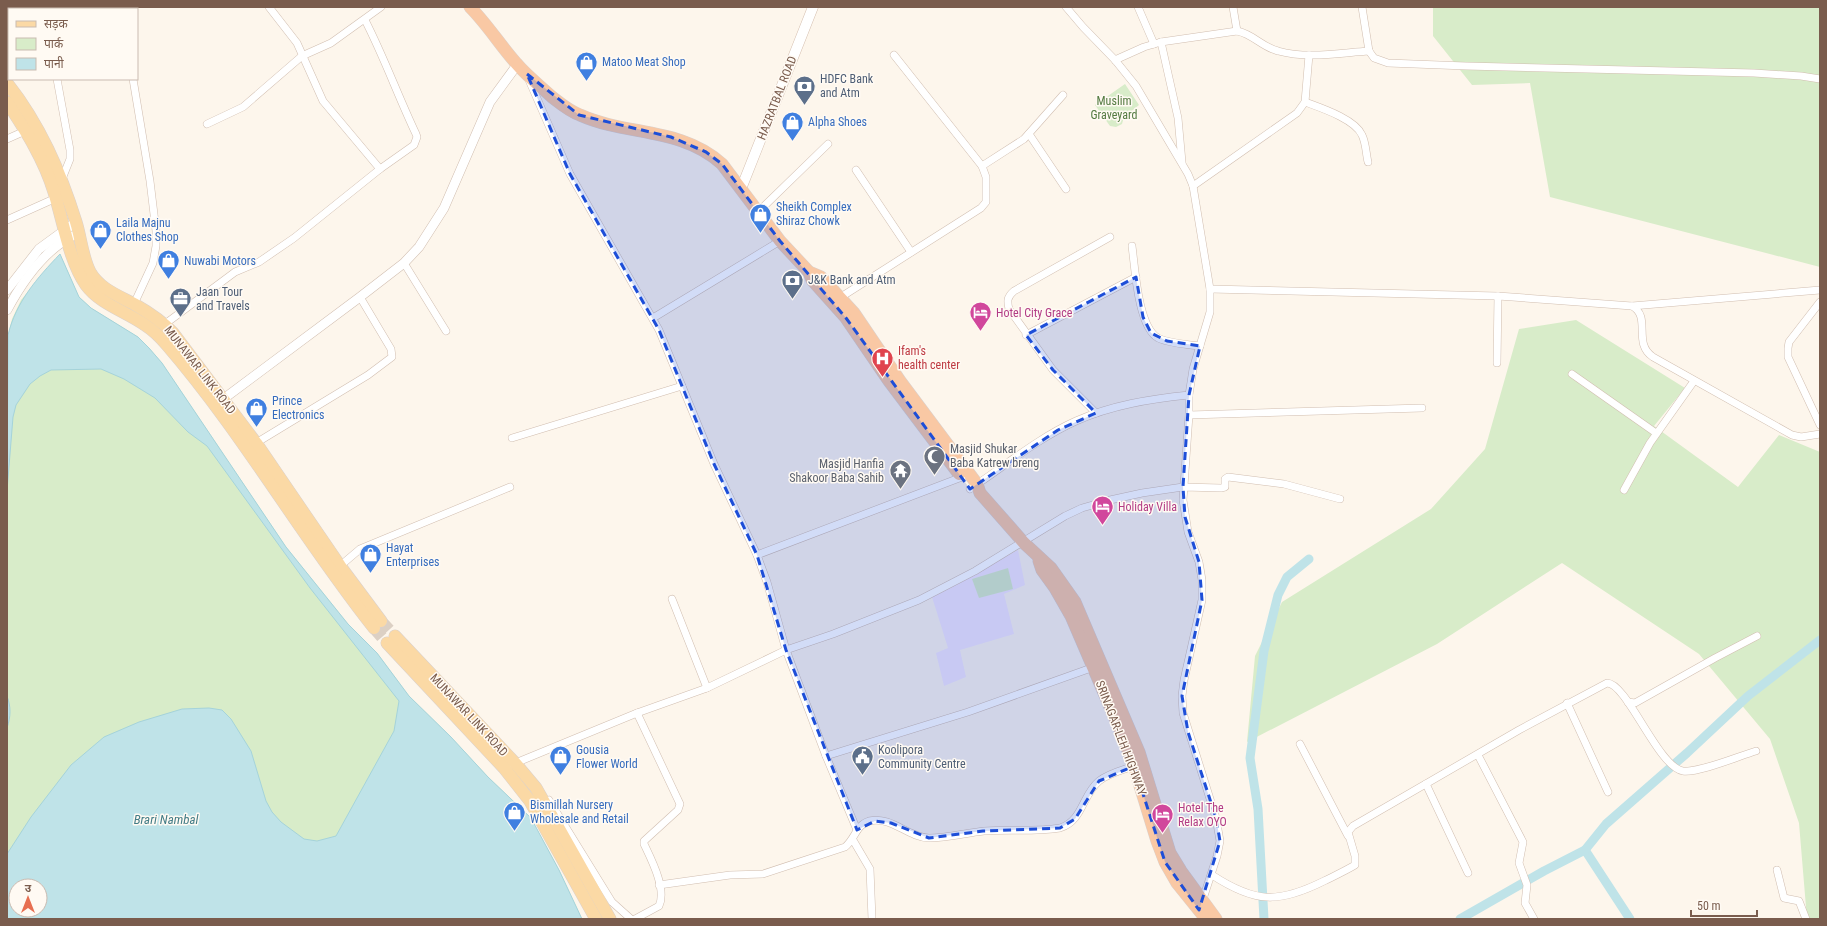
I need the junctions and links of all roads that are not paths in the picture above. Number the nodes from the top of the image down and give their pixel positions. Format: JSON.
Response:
{"nodes":[{"id":1,"x":268,"y":7,"type":"edge"},
{"id":2,"x":381,"y":7,"type":"edge"},
{"id":3,"x":470,"y":7,"type":"edge"},
{"id":4,"x":813,"y":7,"type":"edge"},
{"id":5,"x":1066,"y":7,"type":"edge"},
{"id":6,"x":1138,"y":7,"type":"edge"},
{"id":7,"x":1233,"y":7,"type":"edge"},
{"id":8,"x":1362,"y":7,"type":"edge"},
{"id":9,"x":480,"y":13,"type":"edge"},
{"id":10,"x":365,"y":20,"type":"junction"},
{"id":11,"x":1237,"y":31,"type":"junction"},
{"id":12,"x":1158,"y":43,"type":"junction"},
{"id":13,"x":1369,"y":51,"type":"junction"},
{"id":14,"x":894,"y":55,"type":"dead end"},
{"id":15,"x":1309,"y":55,"type":"junction"},
{"id":16,"x":302,"y":56,"type":"junction"},
{"id":17,"x":1115,"y":60,"type":"junction"},
{"id":18,"x":517,"y":65,"type":"junction"},
{"id":19,"x":527,"y":74,"type":"junction"},
{"id":20,"x":1820,"y":79,"type":"edge"},
{"id":21,"x":57,"y":80,"type":"edge"},
{"id":22,"x":133,"y":80,"type":"edge"},
{"id":23,"x":7,"y":83,"type":"edge"},
{"id":24,"x":1064,"y":95,"type":"dead end"},
{"id":25,"x":7,"y":102,"type":"edge"},
{"id":26,"x":1306,"y":102,"type":"junction"},
{"id":27,"x":207,"y":124,"type":"dead end"},
{"id":28,"x":25,"y":132,"type":"junction"},
{"id":29,"x":1029,"y":134,"type":"junction"},
{"id":30,"x":7,"y":139,"type":"edge"},
{"id":31,"x":828,"y":144,"type":"dead end"},
{"id":32,"x":1182,"y":162,"type":"junction"},
{"id":33,"x":1368,"y":162,"type":"dead end"},
{"id":34,"x":982,"y":166,"type":"junction"},
{"id":35,"x":380,"y":169,"type":"junction"},
{"id":36,"x":856,"y":170,"type":"dead end"},
{"id":37,"x":62,"y":179,"type":"junction"},
{"id":38,"x":1193,"y":186,"type":"junction"},
{"id":39,"x":741,"y":189,"type":"junction"},
{"id":40,"x":1066,"y":189,"type":"dead end"},
{"id":41,"x":56,"y":198,"type":"junction"},
{"id":42,"x":758,"y":212,"type":"junction"},
{"id":43,"x":7,"y":220,"type":"edge"},
{"id":44,"x":72,"y":231,"type":"junction"},
{"id":45,"x":1110,"y":237,"type":"dead end"},
{"id":46,"x":780,"y":241,"type":"junction"},
{"id":47,"x":1132,"y":246,"type":"dead end"},
{"id":48,"x":911,"y":252,"type":"junction"},
{"id":49,"x":404,"y":263,"type":"junction"},
{"id":50,"x":809,"y":272,"type":"junction"},
{"id":51,"x":1136,"y":276,"type":"junction"},
{"id":52,"x":1210,"y":289,"type":"junction"},
{"id":53,"x":7,"y":290,"type":"edge"},
{"id":54,"x":1820,"y":290,"type":"edge"},
{"id":55,"x":1498,"y":296,"type":"junction"},
{"id":56,"x":360,"y":297,"type":"junction"},
{"id":57,"x":841,"y":297,"type":"junction"},
{"id":58,"x":1820,"y":302,"type":"edge"},
{"id":59,"x":134,"y":304,"type":"junction"},
{"id":60,"x":1632,"y":306,"type":"junction"},
{"id":61,"x":7,"y":310,"type":"edge"},
{"id":62,"x":653,"y":318,"type":"junction"},
{"id":63,"x":165,"y":324,"type":"junction"},
{"id":64,"x":446,"y":331,"type":"dead end"},
{"id":65,"x":1026,"y":334,"type":"junction"},
{"id":66,"x":1200,"y":346,"type":"junction"},
{"id":67,"x":1497,"y":363,"type":"dead end"},
{"id":68,"x":1572,"y":374,"type":"dead end"},
{"id":69,"x":1694,"y":381,"type":"junction"},
{"id":70,"x":682,"y":386,"type":"junction"},
{"id":71,"x":1189,"y":395,"type":"junction"},
{"id":72,"x":220,"y":402,"type":"junction"},
{"id":73,"x":1422,"y":408,"type":"dead end"},
{"id":74,"x":1096,"y":413,"type":"junction"},
{"id":75,"x":1189,"y":415,"type":"junction"},
{"id":76,"x":1820,"y":425,"type":"edge"},
{"id":77,"x":1656,"y":433,"type":"junction"},
{"id":78,"x":1820,"y":434,"type":"edge"},
{"id":79,"x":512,"y":438,"type":"dead end"},
{"id":80,"x":256,"y":443,"type":"junction"},
{"id":81,"x":962,"y":477,"type":"junction"},
{"id":82,"x":510,"y":487,"type":"dead end"},
{"id":83,"x":1183,"y":487,"type":"junction"},
{"id":84,"x":976,"y":489,"type":"junction"},
{"id":85,"x":1624,"y":490,"type":"dead end"},
{"id":86,"x":1340,"y":499,"type":"dead end"},
{"id":87,"x":1024,"y":543,"type":"junction"},
{"id":88,"x":757,"y":555,"type":"junction"},
{"id":89,"x":1037,"y":555,"type":"junction"},
{"id":90,"x":336,"y":569,"type":"junction"},
{"id":91,"x":672,"y":599,"type":"dead end"},
{"id":92,"x":378,"y":624,"type":"tunnel mouth"},
{"id":93,"x":1757,"y":636,"type":"dead end"},
{"id":94,"x":391,"y":639,"type":"tunnel mouth"},
{"id":95,"x":786,"y":650,"type":"junction"},
{"id":96,"x":1094,"y":667,"type":"junction"},
{"id":97,"x":707,"y":688,"type":"junction"},
{"id":98,"x":1628,"y":702,"type":"junction"},
{"id":99,"x":1567,"y":703,"type":"junction"},
{"id":100,"x":638,"y":713,"type":"junction"},
{"id":101,"x":1300,"y":744,"type":"dead end"},
{"id":102,"x":1756,"y":751,"type":"dead end"},
{"id":103,"x":1478,"y":754,"type":"junction"},
{"id":104,"x":826,"y":756,"type":"junction"},
{"id":105,"x":509,"y":765,"type":"junction"},
{"id":106,"x":1134,"y":766,"type":"junction"},
{"id":107,"x":1426,"y":784,"type":"junction"},
{"id":108,"x":1608,"y":792,"type":"dead end"},
{"id":109,"x":536,"y":795,"type":"junction"},
{"id":110,"x":857,"y":830,"type":"junction"},
{"id":111,"x":1348,"y":836,"type":"junction"},
{"id":112,"x":853,"y":840,"type":"junction"},
{"id":113,"x":1777,"y":870,"type":"dead end"},
{"id":114,"x":1468,"y":873,"type":"dead end"},
{"id":115,"x":1212,"y":875,"type":"junction"},
{"id":116,"x":659,"y":885,"type":"junction"},
{"id":117,"x":1206,"y":912,"type":"edge"},
{"id":118,"x":596,"y":919,"type":"edge"},
{"id":119,"x":610,"y":919,"type":"edge"},
{"id":120,"x":631,"y":919,"type":"edge"},
{"id":121,"x":635,"y":919,"type":"edge"},
{"id":122,"x":872,"y":919,"type":"edge"},
{"id":123,"x":1534,"y":919,"type":"edge"},
{"id":124,"x":1806,"y":919,"type":"edge"}],
"edges":[{"from":1,"to":16,"type":"street"},
{"from":2,"to":10,"type":"street"},
{"from":3,"to":9,"type":"highway"},
{"from":4,"to":39,"type":"main road","name":"HAZRATBAL ROAD"},
{"from":5,"to":17,"type":"street"},
{"from":6,"to":12,"type":"street"},
{"from":7,"to":11,"type":"street"},
{"from":8,"to":13,"type":"street"},
{"from":9,"to":18,"type":"highway"},
{"from":10,"to":16,"type":"street"},
{"from":10,"to":35,"type":"street"},
{"from":11,"to":12,"type":"street"},
{"from":11,"to":15,"type":"street"},
{"from":12,"to":17,"type":"street"},
{"from":12,"to":32,"type":"street"},
{"from":13,"to":15,"type":"street"},
{"from":13,"to":20,"type":"street"},
{"from":14,"to":34,"type":"street"},
{"from":15,"to":26,"type":"street"},
{"from":16,"to":27,"type":"street"},
{"from":16,"to":35,"type":"street"},
{"from":17,"to":32,"type":"street"},
{"from":18,"to":19,"type":"highway"},
{"from":18,"to":49,"type":"street"},
{"from":19,"to":39,"type":"highway"},
{"from":19,"to":62,"type":"street"},
{"from":21,"to":37,"type":"street"},
{"from":22,"to":59,"type":"street"},
{"from":23,"to":37,"type":"main road","name":"MUNAWAR LINK ROAD"},
{"from":24,"to":29,"type":"street"},
{"from":25,"to":28,"type":"main road","name":"MUNAWAR LINK ROAD"},
{"from":26,"to":33,"type":"street"},
{"from":26,"to":38,"type":"street"},
{"from":28,"to":30,"type":"street"},
{"from":28,"to":41,"type":"main road","name":"MUNAWAR LINK ROAD"},
{"from":29,"to":34,"type":"street"},
{"from":29,"to":40,"type":"street"},
{"from":31,"to":42,"type":"street"},
{"from":32,"to":38,"type":"street"},
{"from":34,"to":48,"type":"street"},
{"from":35,"to":63,"type":"street"},
{"from":36,"to":48,"type":"street"},
{"from":37,"to":44,"type":"main road","name":"MUNAWAR LINK ROAD"},
{"from":38,"to":52,"type":"street"},
{"from":39,"to":42,"type":"highway"},
{"from":41,"to":43,"type":"street"},
{"from":41,"to":44,"type":"main road","name":"MUNAWAR LINK ROAD"},
{"from":42,"to":46,"type":"highway"},
{"from":44,"to":53,"type":"street"},
{"from":44,"to":59,"type":"main road","name":"MUNAWAR LINK ROAD"},
{"from":44,"to":61,"type":"street"},
{"from":44,"to":72,"type":"main road","name":"MUNAWAR LINK ROAD"},
{"from":45,"to":65,"type":"street"},
{"from":46,"to":50,"type":"highway"},
{"from":46,"to":62,"type":"street"},
{"from":47,"to":51,"type":"street"},
{"from":48,"to":57,"type":"street"},
{"from":49,"to":56,"type":"street"},
{"from":49,"to":64,"type":"street"},
{"from":50,"to":57,"type":"highway"},
{"from":50,"to":81,"type":"highway"},
{"from":51,"to":65,"type":"street"},
{"from":51,"to":66,"type":"street"},
{"from":52,"to":55,"type":"street"},
{"from":52,"to":66,"type":"street"},
{"from":54,"to":60,"type":"street"},
{"from":55,"to":60,"type":"street"},
{"from":55,"to":67,"type":"street"},
{"from":56,"to":72,"type":"street"},
{"from":56,"to":80,"type":"street"},
{"from":57,"to":84,"type":"highway"},
{"from":58,"to":76,"type":"street"},
{"from":59,"to":63,"type":"main road","name":"MUNAWAR LINK ROAD"},
{"from":60,"to":69,"type":"street"},
{"from":62,"to":70,"type":"street"},
{"from":63,"to":72,"type":"main road","name":"MUNAWAR LINK ROAD"},
{"from":65,"to":74,"type":"street"},
{"from":66,"to":71,"type":"street"},
{"from":68,"to":77,"type":"street"},
{"from":69,"to":77,"type":"street"},
{"from":69,"to":78,"type":"street"},
{"from":70,"to":79,"type":"street"},
{"from":70,"to":88,"type":"street"},
{"from":71,"to":74,"type":"street"},
{"from":71,"to":75,"type":"street"},
{"from":72,"to":80,"type":"main road","name":"MUNAWAR LINK ROAD"},
{"from":72,"to":90,"type":"main road","name":"MUNAWAR LINK ROAD"},
{"from":73,"to":75,"type":"street"},
{"from":74,"to":84,"type":"street"},
{"from":75,"to":83,"type":"street"},
{"from":77,"to":85,"type":"street"},
{"from":80,"to":90,"type":"main road","name":"MUNAWAR LINK ROAD"},
{"from":81,"to":84,"type":"highway"},
{"from":81,"to":88,"type":"street"},
{"from":82,"to":90,"type":"street"},
{"from":83,"to":86,"type":"street"},
{"from":83,"to":87,"type":"street"},
{"from":83,"to":115,"type":"street"},
{"from":84,"to":87,"type":"highway"},
{"from":87,"to":89,"type":"highway"},
{"from":87,"to":95,"type":"street"},
{"from":88,"to":95,"type":"street"},
{"from":89,"to":96,"type":"highway","name":"SRINAGAR-LEH HIGHWAY"},
{"from":89,"to":117,"type":"highway"},
{"from":90,"to":92,"type":"main road","name":"MUNAWAR LINK ROAD"},
{"from":91,"to":97,"type":"street"},
{"from":93,"to":98,"type":"street"},
{"from":94,"to":105,"type":"main road","name":"MUNAWAR LINK ROAD"},
{"from":95,"to":97,"type":"street"},
{"from":95,"to":104,"type":"street"},
{"from":96,"to":104,"type":"street"},
{"from":96,"to":106,"type":"highway","name":"SRINAGAR-LEH HIGHWAY"},
{"from":97,"to":100,"type":"street"},
{"from":98,"to":99,"type":"street"},
{"from":98,"to":102,"type":"street"},
{"from":99,"to":103,"type":"street"},
{"from":99,"to":108,"type":"street"},
{"from":100,"to":105,"type":"street"},
{"from":100,"to":116,"type":"street"},
{"from":101,"to":111,"type":"street"},
{"from":103,"to":107,"type":"street"},
{"from":103,"to":123,"type":"street"},
{"from":104,"to":110,"type":"street"},
{"from":105,"to":109,"type":"main road","name":"MUNAWAR LINK ROAD"},
{"from":106,"to":110,"type":"street"},
{"from":106,"to":117,"type":"highway","name":"SRINAGAR-LEH HIGHWAY"},
{"from":107,"to":111,"type":"street"},
{"from":107,"to":114,"type":"street"},
{"from":109,"to":118,"type":"main road"},
{"from":109,"to":119,"type":"main road"},
{"from":109,"to":120,"type":"street"},
{"from":110,"to":112,"type":"street"},
{"from":111,"to":115,"type":"street"},
{"from":112,"to":116,"type":"street"},
{"from":112,"to":122,"type":"street"},
{"from":113,"to":124,"type":"street"},
{"from":115,"to":117,"type":"street"},
{"from":116,"to":121,"type":"street"}]}
